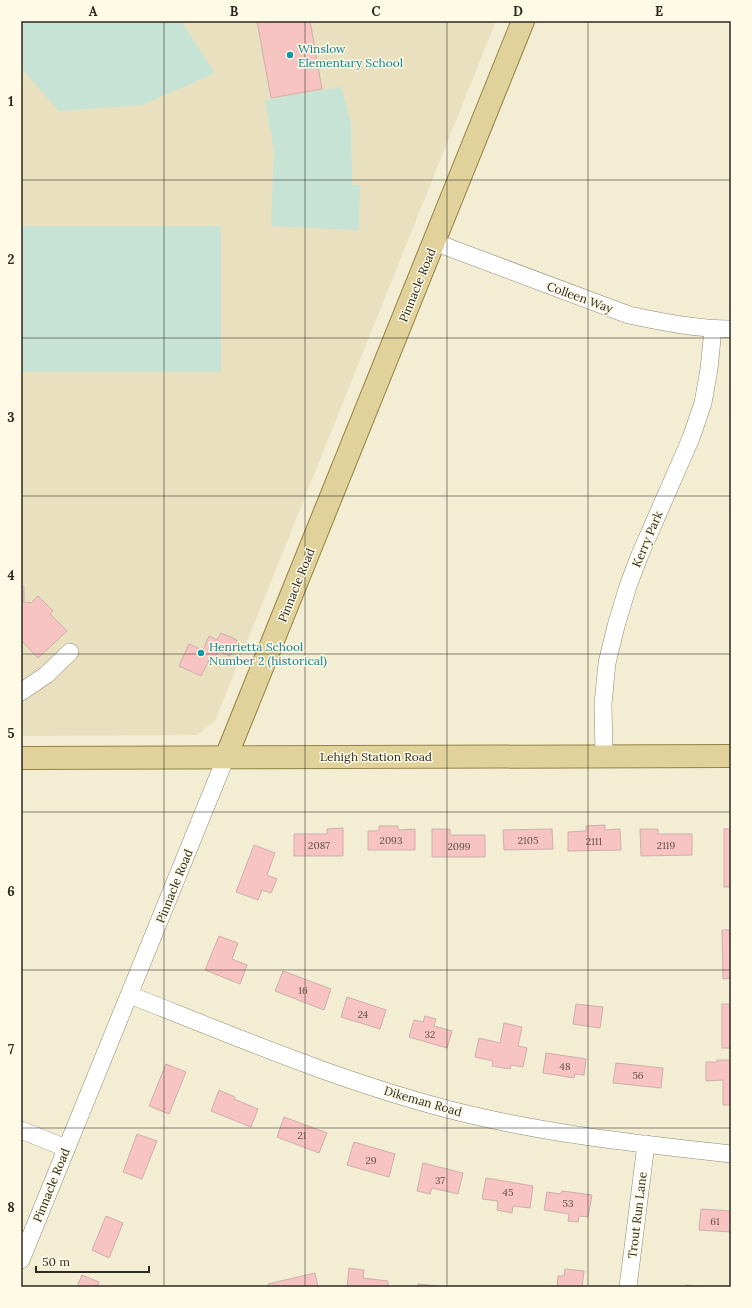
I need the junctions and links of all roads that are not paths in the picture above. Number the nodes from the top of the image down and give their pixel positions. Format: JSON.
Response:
{"nodes":[{"id":1,"x":524,"y":21,"type":"edge"},
{"id":2,"x":434,"y":242,"type":"junction"},
{"id":3,"x":713,"y":329,"type":"junction"},
{"id":4,"x":731,"y":329,"type":"edge"},
{"id":5,"x":70,"y":652,"type":"dead end"},
{"id":6,"x":24,"y":685,"type":"edge"},
{"id":7,"x":604,"y":756,"type":"junction"},
{"id":8,"x":731,"y":756,"type":"edge"},
{"id":9,"x":21,"y":758,"type":"edge"},
{"id":10,"x":226,"y":758,"type":"junction"},
{"id":11,"x":130,"y":995,"type":"junction"},
{"id":12,"x":21,"y":1130,"type":"edge"},
{"id":13,"x":646,"y":1144,"type":"junction"},
{"id":14,"x":66,"y":1148,"type":"junction"},
{"id":15,"x":731,"y":1154,"type":"edge"},
{"id":16,"x":21,"y":1260,"type":"edge"},
{"id":17,"x":628,"y":1287,"type":"edge"}],
"edges":[{"from":1,"to":2,"type":"main road","name":"Pinnacle Road"},
{"from":2,"to":3,"type":"street","name":"Colleen Way"},
{"from":2,"to":10,"type":"main road","name":"Pinnacle Road"},
{"from":3,"to":4,"type":"street","name":"Colleen Way"},
{"from":3,"to":7,"type":"street","name":"Kerry Park"},
{"from":5,"to":6,"type":"street"},
{"from":7,"to":8,"type":"main road","name":"Lehigh Station Road"},
{"from":7,"to":10,"type":"main road","name":"Lehigh Station Road"},
{"from":9,"to":10,"type":"main road","name":"Lehigh Station Road"},
{"from":10,"to":11,"type":"street","name":"Pinnacle Road"},
{"from":11,"to":13,"type":"street","name":"Dikeman Road"},
{"from":11,"to":14,"type":"street","name":"Pinnacle Road"},
{"from":12,"to":14,"type":"street"},
{"from":13,"to":15,"type":"street","name":"Dikeman Road"},
{"from":13,"to":17,"type":"street","name":"Trout Run Lane"},
{"from":14,"to":16,"type":"street","name":"Pinnacle Road"}]}
